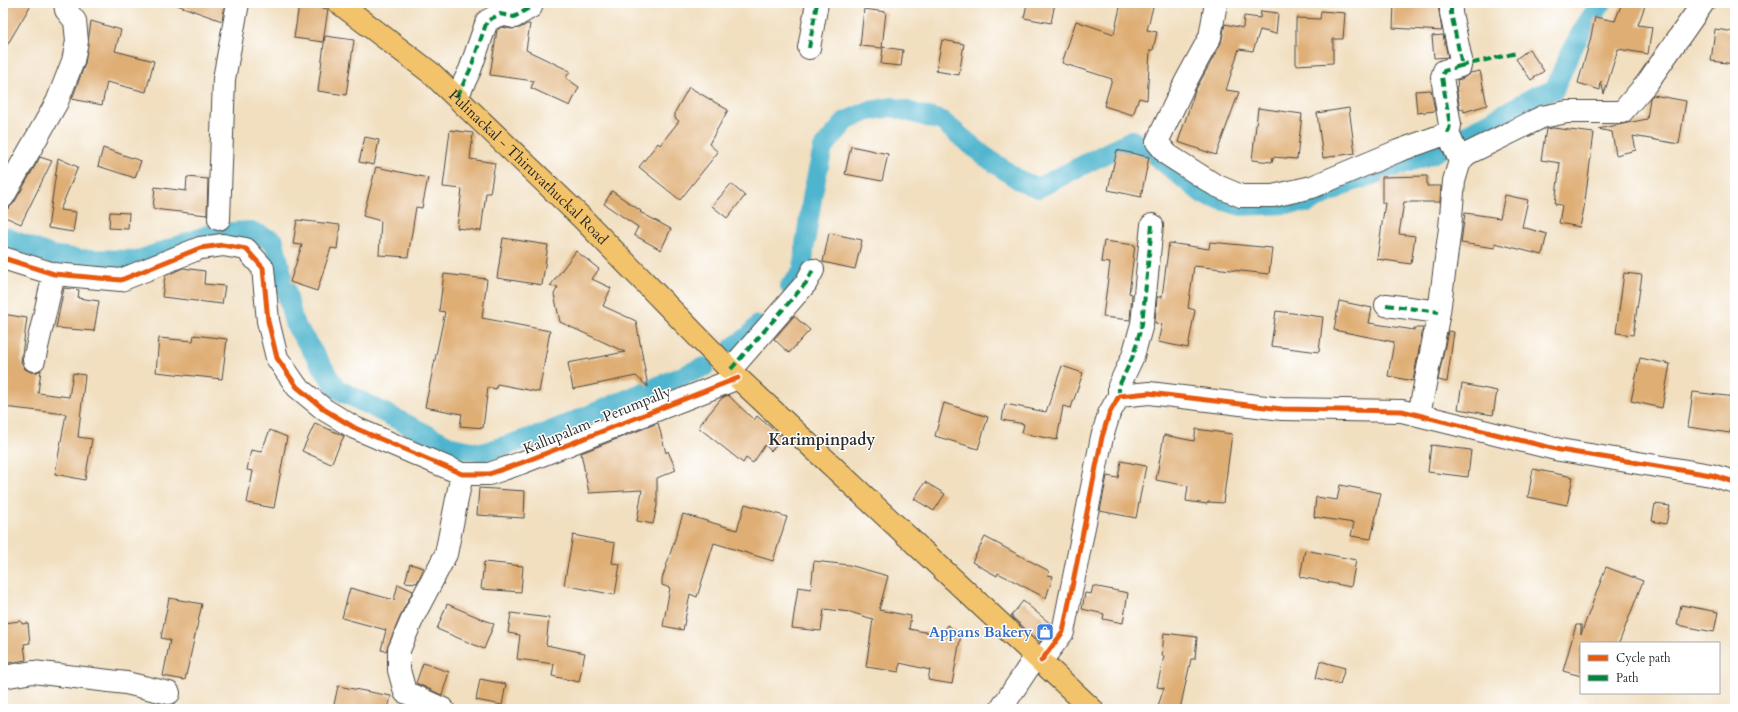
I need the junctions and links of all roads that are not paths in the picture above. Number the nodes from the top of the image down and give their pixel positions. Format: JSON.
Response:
{"nodes":[{"id":1,"x":65,"y":3,"type":"edge"},
{"id":2,"x":238,"y":3,"type":"edge"},
{"id":3,"x":339,"y":3,"type":"edge"},
{"id":4,"x":532,"y":3,"type":"edge"},
{"id":5,"x":817,"y":3,"type":"edge"},
{"id":6,"x":1216,"y":3,"type":"edge"},
{"id":7,"x":1451,"y":3,"type":"edge"},
{"id":8,"x":1703,"y":3,"type":"edge"},
{"id":9,"x":809,"y":48,"type":"dead end"},
{"id":10,"x":457,"y":97,"type":"junction"},
{"id":11,"x":1450,"y":136,"type":"junction"},
{"id":12,"x":1460,"y":161,"type":"junction"},
{"id":13,"x":3,"y":197,"type":"edge"},
{"id":14,"x":219,"y":219,"type":"dead end"},
{"id":15,"x":1152,"y":225,"type":"dead end"},
{"id":16,"x":3,"y":258,"type":"edge"},
{"id":17,"x":813,"y":270,"type":"dead end"},
{"id":18,"x":54,"y":274,"type":"junction"},
{"id":19,"x":1386,"y":305,"type":"dead end"},
{"id":20,"x":1439,"y":312,"type":"junction"},
{"id":21,"x":34,"y":360,"type":"dead end"},
{"id":22,"x":731,"y":370,"type":"junction"},
{"id":23,"x":1118,"y":396,"type":"junction"},
{"id":24,"x":1420,"y":415,"type":"junction"},
{"id":25,"x":462,"y":474,"type":"junction"},
{"id":26,"x":1735,"y":482,"type":"edge"},
{"id":27,"x":1038,"y":659,"type":"junction"},
{"id":28,"x":3,"y":677,"type":"edge"},
{"id":29,"x":169,"y":693,"type":"dead end"},
{"id":30,"x":443,"y":709,"type":"edge"},
{"id":31,"x":1001,"y":709,"type":"edge"},
{"id":32,"x":1092,"y":709,"type":"edge"}],
"edges":[{"from":1,"to":13,"type":"street"},
{"from":2,"to":14,"type":"street"},
{"from":3,"to":10,"type":"main road","name":"Pulinackal - Thiruvathuckal Road"},
{"from":4,"to":10,"type":"street"},
{"from":5,"to":9,"type":"street"},
{"from":6,"to":11,"type":"street"},
{"from":7,"to":11,"type":"street"},
{"from":8,"to":12,"type":"street"},
{"from":10,"to":22,"type":"main road","name":"Pulinackal - Thiruvathuckal Road"},
{"from":11,"to":12,"type":"street"},
{"from":12,"to":20,"type":"street"},
{"from":15,"to":23,"type":"street"},
{"from":16,"to":18,"type":"street"},
{"from":17,"to":22,"type":"street"},
{"from":18,"to":21,"type":"street"},
{"from":18,"to":25,"type":"street"},
{"from":19,"to":20,"type":"street"},
{"from":20,"to":24,"type":"street"},
{"from":22,"to":25,"type":"street","name":"Kallupalam - Perumpally"},
{"from":22,"to":27,"type":"main road"},
{"from":23,"to":24,"type":"street"},
{"from":23,"to":27,"type":"street"},
{"from":24,"to":26,"type":"street"},
{"from":25,"to":30,"type":"street"},
{"from":27,"to":31,"type":"street"},
{"from":27,"to":32,"type":"main road"},
{"from":28,"to":29,"type":"street"}]}
